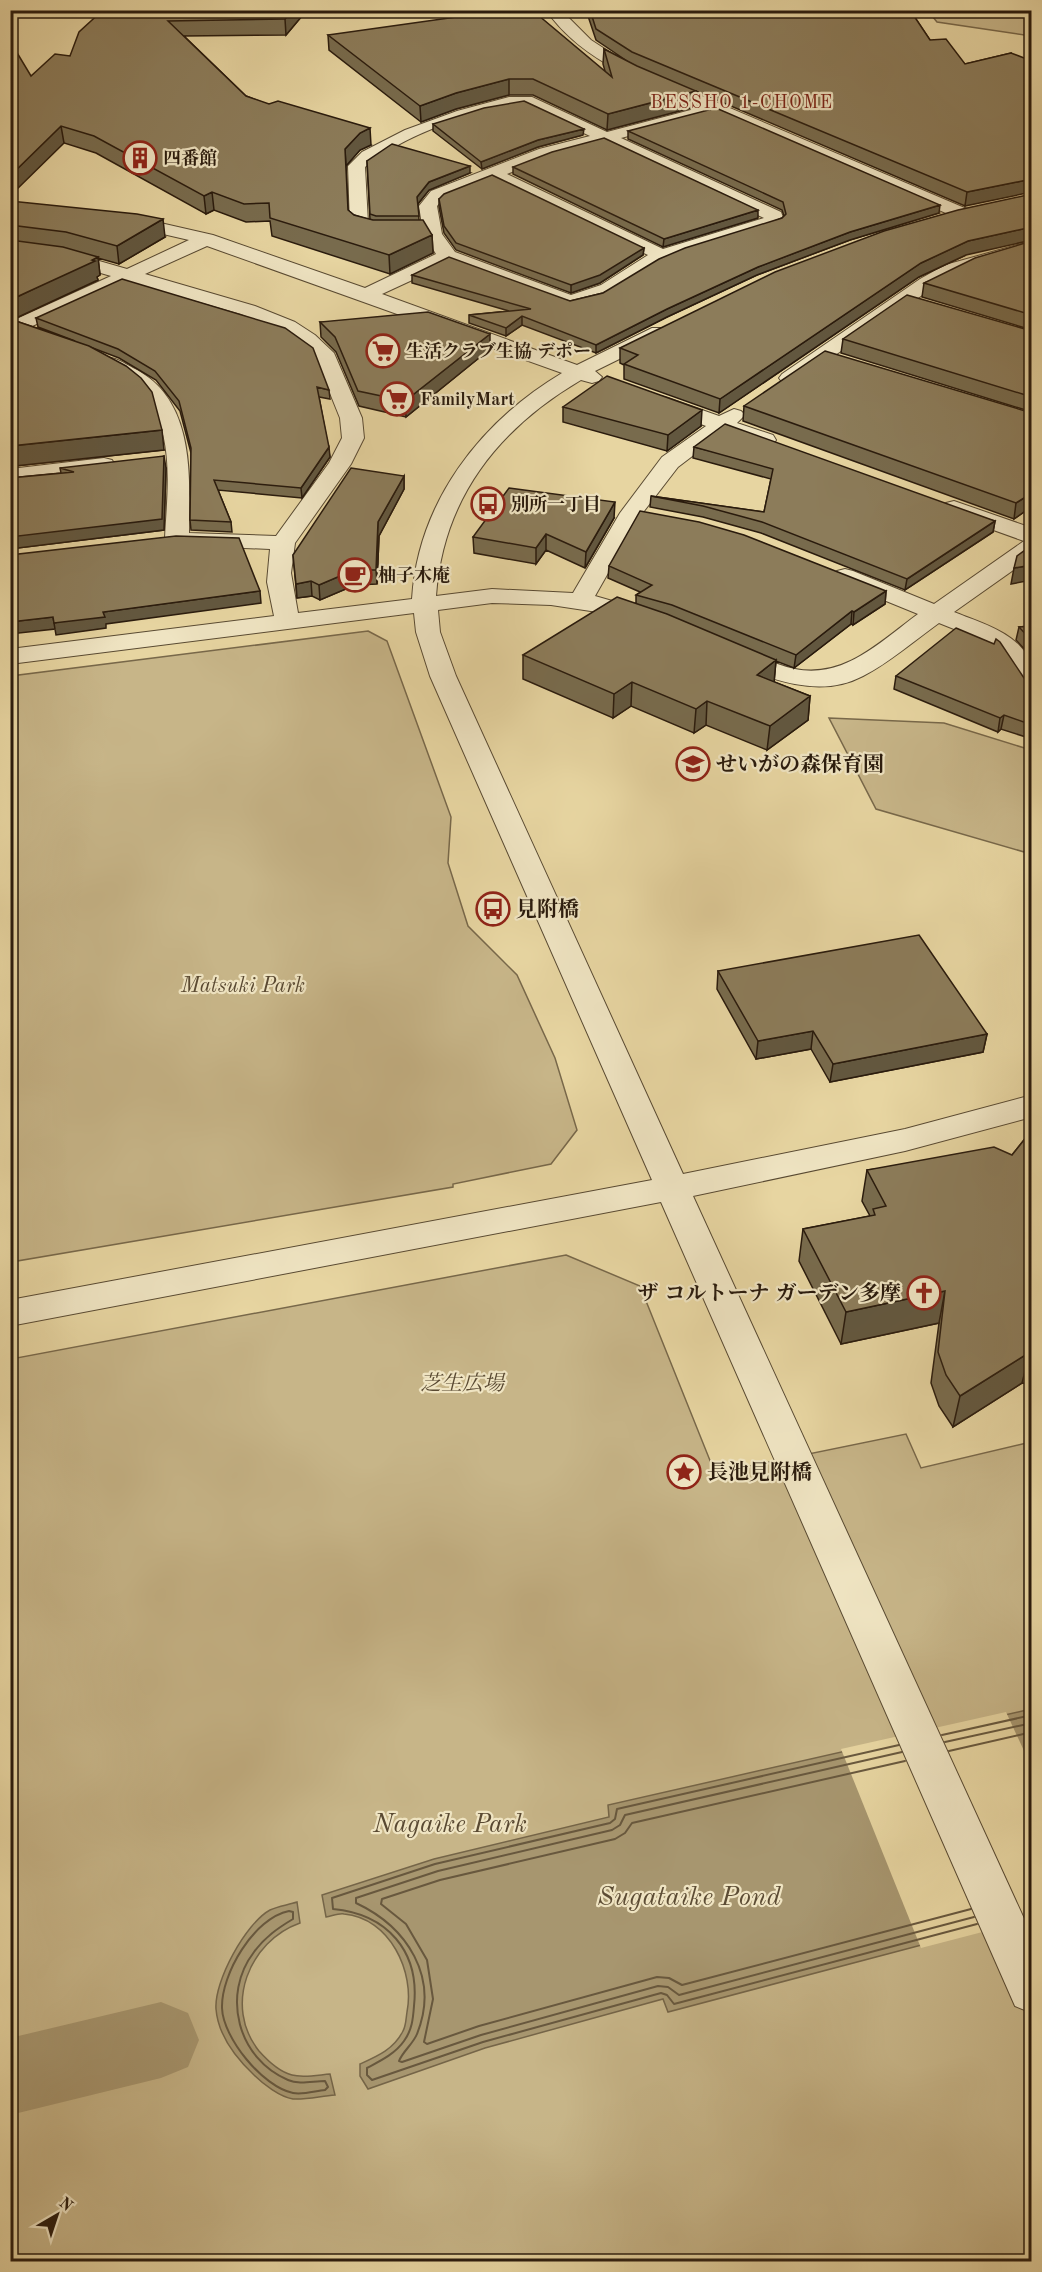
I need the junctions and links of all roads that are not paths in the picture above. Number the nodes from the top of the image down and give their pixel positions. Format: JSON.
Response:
{"nodes":[{"id":1,"x":553,"y":10,"type":"edge"},
{"id":2,"x":718,"y":108,"type":"junction"},
{"id":3,"x":605,"y":136,"type":"junction"},
{"id":4,"x":494,"y":174,"type":"junction"},
{"id":5,"x":104,"y":216,"type":"edge"},
{"id":6,"x":930,"y":222,"type":"edge"},
{"id":7,"x":432,"y":230,"type":"junction"},
{"id":8,"x":207,"y":239,"type":"junction"},
{"id":9,"x":1032,"y":246,"type":"edge"},
{"id":10,"x":10,"y":249,"type":"edge"},
{"id":11,"x":1007,"y":253,"type":"junction"},
{"id":12,"x":662,"y":255,"type":"junction"},
{"id":13,"x":448,"y":256,"type":"junction"},
{"id":14,"x":1032,"y":264,"type":"edge"},
{"id":15,"x":129,"y":274,"type":"junction"},
{"id":16,"x":366,"y":295,"type":"junction"},
{"id":17,"x":903,"y":300,"type":"junction"},
{"id":18,"x":925,"y":306,"type":"edge"},
{"id":19,"x":683,"y":320,"type":"edge"},
{"id":20,"x":13,"y":328,"type":"edge"},
{"id":21,"x":45,"y":338,"type":"edge"},
{"id":22,"x":89,"y":355,"type":"edge"},
{"id":23,"x":821,"y":356,"type":"junction"},
{"id":24,"x":843,"y":363,"type":"edge"},
{"id":25,"x":579,"y":372,"type":"junction"},
{"id":26,"x":609,"y":383,"type":"edge"},
{"id":27,"x":776,"y":387,"type":"edge"},
{"id":28,"x":640,"y":394,"type":"edge"},
{"id":29,"x":748,"y":405,"type":"edge"},
{"id":30,"x":721,"y":424,"type":"junction"},
{"id":31,"x":786,"y":447,"type":"edge"},
{"id":32,"x":179,"y":456,"type":"junction"},
{"id":33,"x":157,"y":459,"type":"edge"},
{"id":34,"x":123,"y":463,"type":"edge"},
{"id":35,"x":10,"y":476,"type":"edge"},
{"id":36,"x":939,"y":503,"type":"edge"},
{"id":37,"x":1032,"y":536,"type":"edge"},
{"id":38,"x":177,"y":538,"type":"junction"},
{"id":39,"x":153,"y":541,"type":"edge"},
{"id":40,"x":282,"y":543,"type":"junction"},
{"id":41,"x":1032,"y":546,"type":"edge"},
{"id":42,"x":819,"y":566,"type":"edge"},
{"id":43,"x":581,"y":600,"type":"junction"},
{"id":44,"x":425,"y":603,"type":"junction"},
{"id":45,"x":938,"y":613,"type":"junction"},
{"id":46,"x":287,"y":620,"type":"junction"},
{"id":47,"x":669,"y":628,"type":"edge"},
{"id":48,"x":713,"y":646,"type":"edge"},
{"id":49,"x":10,"y":657,"type":"edge"},
{"id":50,"x":1032,"y":685,"type":"edge"},
{"id":51,"x":1032,"y":1106,"type":"edge"},
{"id":52,"x":670,"y":1187,"type":"junction"},
{"id":53,"x":10,"y":1313,"type":"edge"},
{"id":54,"x":1032,"y":1990,"type":"edge"}],
"edges":[{"from":1,"to":2,"type":"street"},
{"from":2,"to":3,"type":"street"},
{"from":2,"to":6,"type":"street"},
{"from":3,"to":4,"type":"street"},
{"from":3,"to":7,"type":"street"},
{"from":3,"to":12,"type":"street"},
{"from":4,"to":7,"type":"street"},
{"from":4,"to":12,"type":"street"},
{"from":5,"to":8,"type":"street"},
{"from":7,"to":13,"type":"street"},
{"from":8,"to":15,"type":"street"},
{"from":8,"to":16,"type":"street"},
{"from":9,"to":11,"type":"street"},
{"from":10,"to":15,"type":"street"},
{"from":11,"to":14,"type":"street"},
{"from":11,"to":17,"type":"street"},
{"from":12,"to":13,"type":"street"},
{"from":13,"to":16,"type":"street"},
{"from":15,"to":20,"type":"street"},
{"from":15,"to":40,"type":"street"},
{"from":16,"to":25,"type":"street"},
{"from":17,"to":18,"type":"street"},
{"from":17,"to":23,"type":"street"},
{"from":19,"to":25,"type":"street"},
{"from":20,"to":21,"type":"street"},
{"from":22,"to":32,"type":"street"},
{"from":23,"to":24,"type":"street"},
{"from":23,"to":27,"type":"street"},
{"from":25,"to":26,"type":"street"},
{"from":25,"to":44,"type":"street"},
{"from":28,"to":30,"type":"street"},
{"from":29,"to":30,"type":"street"},
{"from":30,"to":31,"type":"street"},
{"from":30,"to":43,"type":"street"},
{"from":32,"to":33,"type":"street"},
{"from":32,"to":38,"type":"street"},
{"from":34,"to":35,"type":"street"},
{"from":36,"to":37,"type":"street"},
{"from":38,"to":39,"type":"street"},
{"from":38,"to":40,"type":"street"},
{"from":40,"to":46,"type":"street"},
{"from":41,"to":45,"type":"street"},
{"from":42,"to":45,"type":"street"},
{"from":43,"to":44,"type":"street"},
{"from":43,"to":47,"type":"street"},
{"from":44,"to":46,"type":"street"},
{"from":44,"to":52,"type":"street"},
{"from":45,"to":48,"type":"street"},
{"from":45,"to":50,"type":"street"},
{"from":46,"to":49,"type":"street"},
{"from":51,"to":52,"type":"street"},
{"from":52,"to":53,"type":"street"},
{"from":52,"to":54,"type":"street"}]}
